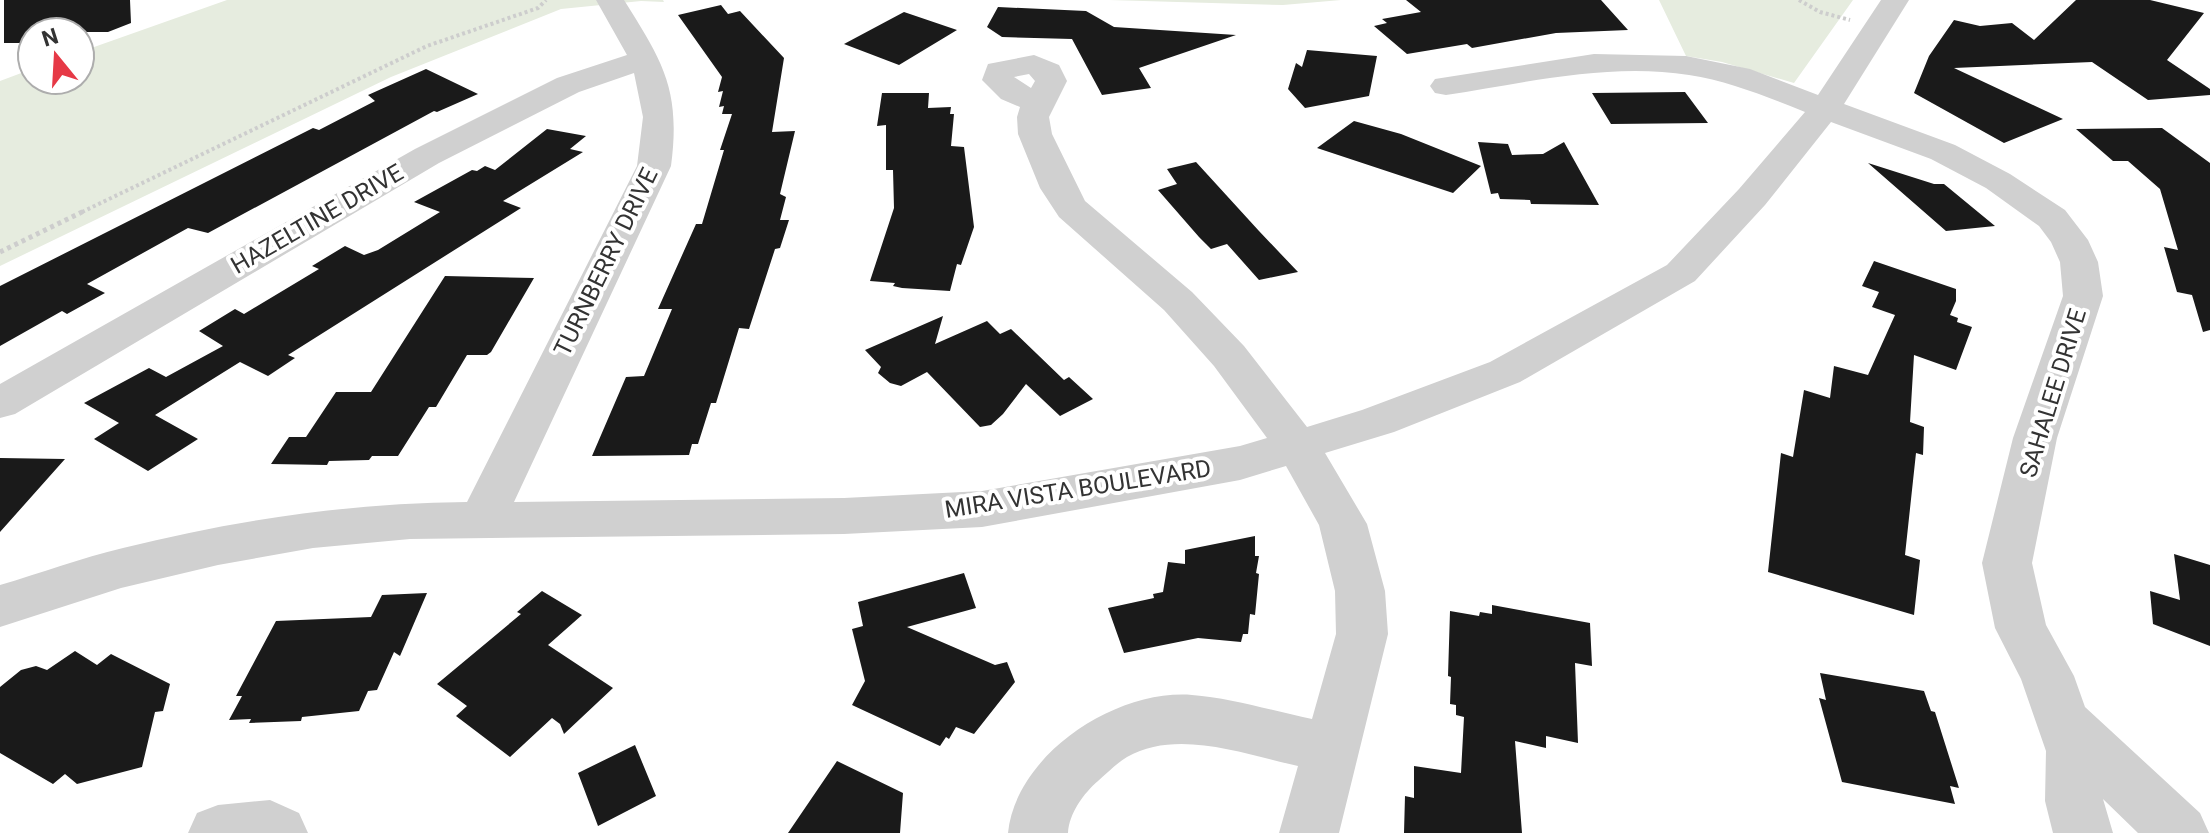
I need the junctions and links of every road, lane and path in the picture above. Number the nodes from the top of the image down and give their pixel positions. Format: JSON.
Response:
{"nodes":[{"id":1,"x":546,"y":0,"type":"edge"},
{"id":2,"x":610,"y":0,"type":"edge"},
{"id":3,"x":1799,"y":0,"type":"edge"},
{"id":4,"x":1887,"y":14,"type":"edge"},
{"id":5,"x":646,"y":59,"type":"junction"},
{"id":6,"x":1446,"y":86,"type":"dead end"},
{"id":7,"x":1038,"y":103,"type":"dead end"},
{"id":8,"x":1826,"y":107,"type":"junction"},
{"id":9,"x":0,"y":252,"type":"edge"},
{"id":10,"x":0,"y":403,"type":"edge"},
{"id":11,"x":1297,"y":446,"type":"junction"},
{"id":12,"x":482,"y":519,"type":"junction"},
{"id":13,"x":0,"y":606,"type":"edge"},
{"id":14,"x":2063,"y":722,"type":"junction"},
{"id":15,"x":1331,"y":748,"type":"junction"},
{"id":16,"x":218,"y":833,"type":"edge"},
{"id":17,"x":278,"y":833,"type":"edge"},
{"id":18,"x":1038,"y":833,"type":"edge"},
{"id":19,"x":1309,"y":833,"type":"edge"},
{"id":20,"x":2083,"y":833,"type":"edge"},
{"id":21,"x":2179,"y":833,"type":"edge"}],
"edges":[{"from":1,"to":9,"type":"path"},
{"from":2,"to":5,"type":"street","name":"TURNBERRY DRIVE"},
{"from":3,"to":4,"type":"path"},
{"from":4,"to":8,"type":"street","name":"MIRA VISTA BOULEVARD"},
{"from":5,"to":10,"type":"street","name":"HAZELTINE DRIVE"},
{"from":5,"to":12,"type":"street","name":"TURNBERRY DRIVE"},
{"from":6,"to":8,"type":"street","name":"SAHALEE DRIVE"},
{"from":7,"to":11,"type":"street"},
{"from":8,"to":11,"type":"street","name":"MIRA VISTA BOULEVARD"},
{"from":8,"to":14,"type":"street","name":"SAHALEE DRIVE"},
{"from":11,"to":12,"type":"street","name":"MIRA VISTA BOULEVARD"},
{"from":11,"to":15,"type":"street"},
{"from":12,"to":13,"type":"street","name":"MIRA VISTA BOULEVARD"},
{"from":14,"to":20,"type":"street","name":"SAHALEE DRIVE"},
{"from":14,"to":21,"type":"street","name":"SAHALEE DRIVE"},
{"from":15,"to":18,"type":"street"},
{"from":15,"to":19,"type":"street"},
{"from":16,"to":17,"type":"street"}]}
